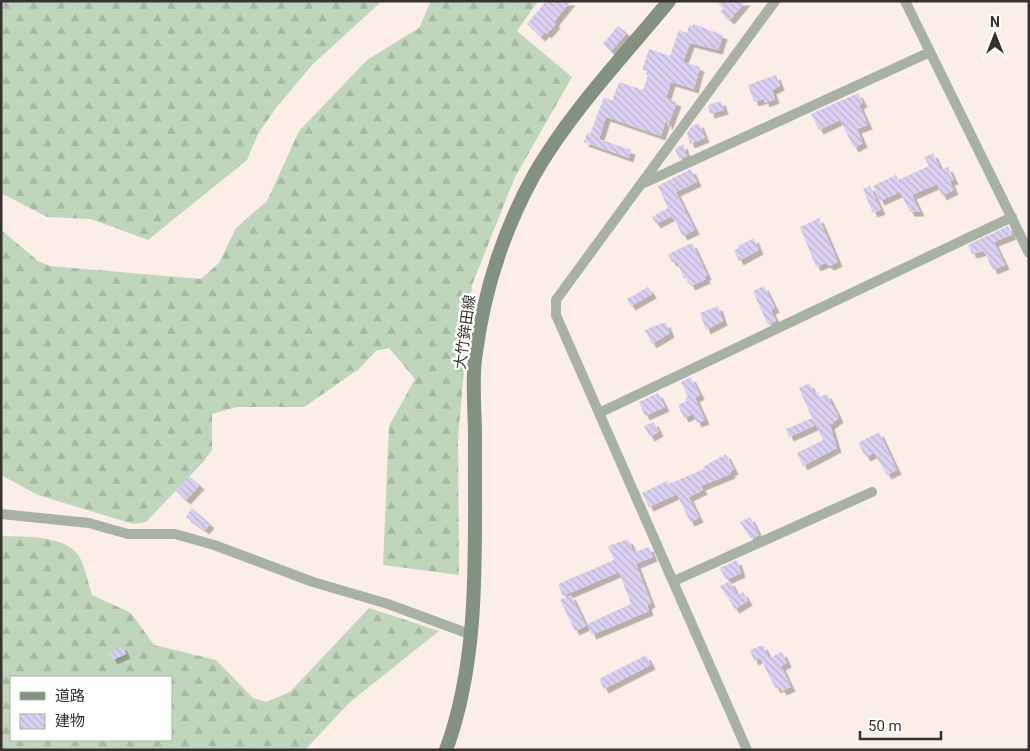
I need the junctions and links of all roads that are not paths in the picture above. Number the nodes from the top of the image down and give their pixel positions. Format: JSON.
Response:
{"nodes":[{"id":1,"x":668,"y":1,"type":"edge"},
{"id":2,"x":775,"y":1,"type":"edge"},
{"id":3,"x":906,"y":1,"type":"edge"},
{"id":4,"x":930,"y":52,"type":"junction"},
{"id":5,"x":644,"y":183,"type":"junction"},
{"id":6,"x":1012,"y":217,"type":"junction"},
{"id":7,"x":1029,"y":253,"type":"edge"},
{"id":8,"x":599,"y":413,"type":"junction"},
{"id":9,"x":872,"y":492,"type":"dead end"},
{"id":10,"x":1,"y":514,"type":"edge"},
{"id":11,"x":674,"y":581,"type":"junction"},
{"id":12,"x":472,"y":635,"type":"junction"},
{"id":13,"x":446,"y":750,"type":"edge"},
{"id":14,"x":748,"y":750,"type":"edge"}],
"edges":[{"from":1,"to":12,"type":"main road","name":"大竹鉾田線"},
{"from":2,"to":5,"type":"street"},
{"from":3,"to":4,"type":"street"},
{"from":4,"to":5,"type":"street"},
{"from":4,"to":6,"type":"street"},
{"from":5,"to":8,"type":"street"},
{"from":6,"to":7,"type":"street"},
{"from":6,"to":8,"type":"street"},
{"from":8,"to":11,"type":"street"},
{"from":9,"to":11,"type":"street"},
{"from":10,"to":12,"type":"street"},
{"from":11,"to":14,"type":"street"},
{"from":12,"to":13,"type":"main road","name":"大竹鉾田線"}]}
